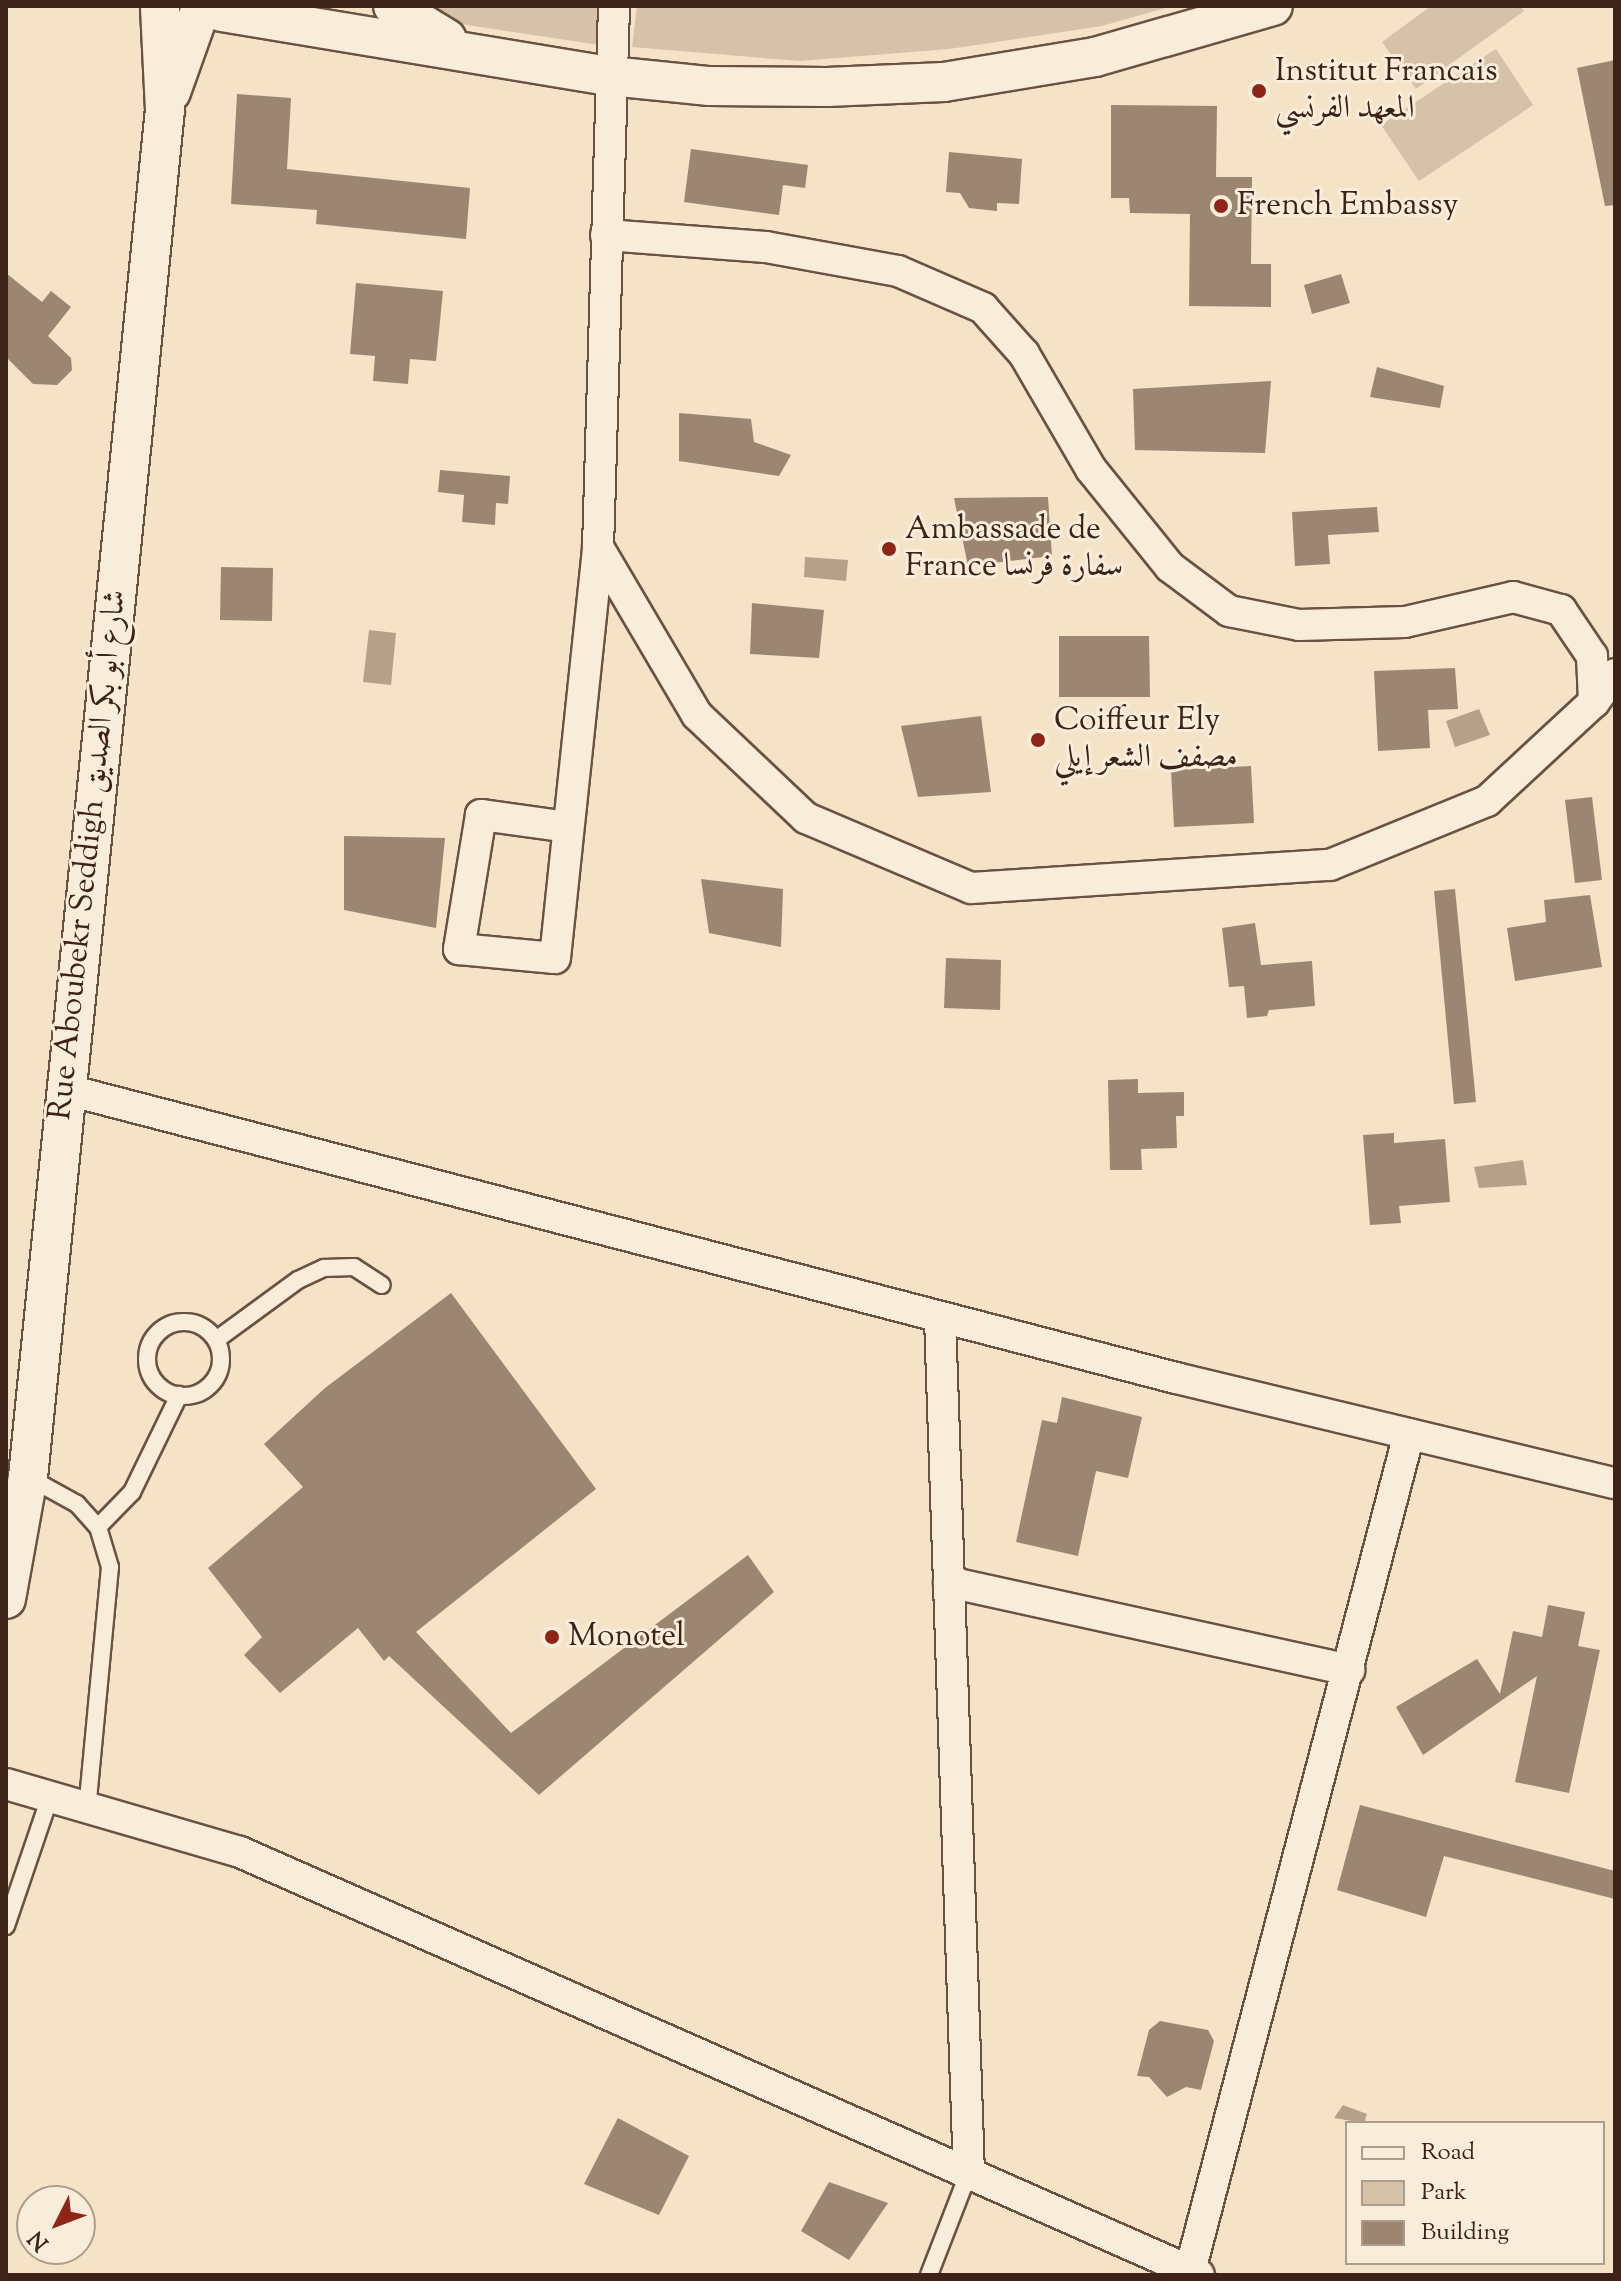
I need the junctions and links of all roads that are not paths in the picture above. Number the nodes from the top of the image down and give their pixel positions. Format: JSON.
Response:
{"nodes":[{"id":1,"x":393,"y":6,"type":"edge"},
{"id":2,"x":614,"y":6,"type":"edge"},
{"id":3,"x":1273,"y":6,"type":"edge"},
{"id":4,"x":157,"y":8,"type":"edge"},
{"id":5,"x":218,"y":11,"type":"edge"},
{"id":6,"x":467,"y":50,"type":"junction"},
{"id":7,"x":610,"y":76,"type":"junction"},
{"id":8,"x":165,"y":110,"type":"junction"},
{"id":9,"x":606,"y":235,"type":"junction"},
{"id":10,"x":598,"y":547,"type":"junction"},
{"id":11,"x":1615,"y":674,"type":"edge"},
{"id":12,"x":1594,"y":702,"type":"junction"},
{"id":13,"x":568,"y":827,"type":"junction"},
{"id":14,"x":64,"y":1089,"type":"junction"},
{"id":15,"x":382,"y":1285,"type":"dead end"},
{"id":16,"x":940,"y":1318,"type":"junction"},
{"id":17,"x":216,"y":1340,"type":"junction"},
{"id":18,"x":179,"y":1395,"type":"junction"},
{"id":19,"x":1409,"y":1434,"type":"junction"},
{"id":20,"x":17,"y":1476,"type":"edge"},
{"id":21,"x":1615,"y":1483,"type":"edge"},
{"id":22,"x":98,"y":1527,"type":"junction"},
{"id":23,"x":949,"y":1582,"type":"junction"},
{"id":24,"x":6,"y":1599,"type":"edge"},
{"id":25,"x":1349,"y":1670,"type":"junction"},
{"id":26,"x":6,"y":1784,"type":"edge"},
{"id":27,"x":50,"y":1797,"type":"junction"},
{"id":28,"x":87,"y":1809,"type":"junction"},
{"id":29,"x":6,"y":1926,"type":"edge"},
{"id":30,"x":969,"y":2172,"type":"junction"},
{"id":31,"x":1194,"y":2273,"type":"edge"},
{"id":32,"x":929,"y":2275,"type":"edge"}],
"edges":[{"from":1,"to":6,"type":"street"},
{"from":2,"to":7,"type":"street"},
{"from":3,"to":7,"type":"street"},
{"from":4,"to":5,"type":"street"},
{"from":4,"to":8,"type":"street","name":"Rue Aboubekr Seddigh شارع أبو بكر الصديق"},
{"from":5,"to":6,"type":"street"},
{"from":5,"to":8,"type":"street","name":"Rue Aboubekr Seddigh شارع أبو بكر الصديق"},
{"from":6,"to":7,"type":"street"},
{"from":7,"to":9,"type":"street"},
{"from":8,"to":14,"type":"street","name":"Rue Aboubekr Seddigh شارع أبو بكر الصديق"},
{"from":9,"to":10,"type":"street"},
{"from":9,"to":12,"type":"street"},
{"from":10,"to":12,"type":"street"},
{"from":10,"to":13,"type":"street"},
{"from":11,"to":12,"type":"street"},
{"from":13,"to":13,"type":"street"},
{"from":14,"to":16,"type":"street"},
{"from":14,"to":20,"type":"street","name":"Rue Aboubekr Seddigh شارع أبو بكر الصديق"},
{"from":15,"to":17,"type":"lane"},
{"from":16,"to":19,"type":"street"},
{"from":16,"to":23,"type":"street"},
{"from":17,"to":18,"type":"lane"},
{"from":17,"to":18,"type":"lane"},
{"from":18,"to":22,"type":"lane"},
{"from":19,"to":21,"type":"street"},
{"from":19,"to":25,"type":"street"},
{"from":20,"to":22,"type":"lane"},
{"from":20,"to":24,"type":"street","name":"Rue Aboubekr Seddigh شارع أبو بكر الصديق"},
{"from":22,"to":28,"type":"lane"},
{"from":23,"to":25,"type":"street"},
{"from":23,"to":30,"type":"street"},
{"from":25,"to":31,"type":"street"},
{"from":26,"to":27,"type":"street"},
{"from":27,"to":28,"type":"street"},
{"from":27,"to":29,"type":"lane"},
{"from":28,"to":30,"type":"street"},
{"from":30,"to":31,"type":"street"},
{"from":30,"to":32,"type":"lane"}]}
